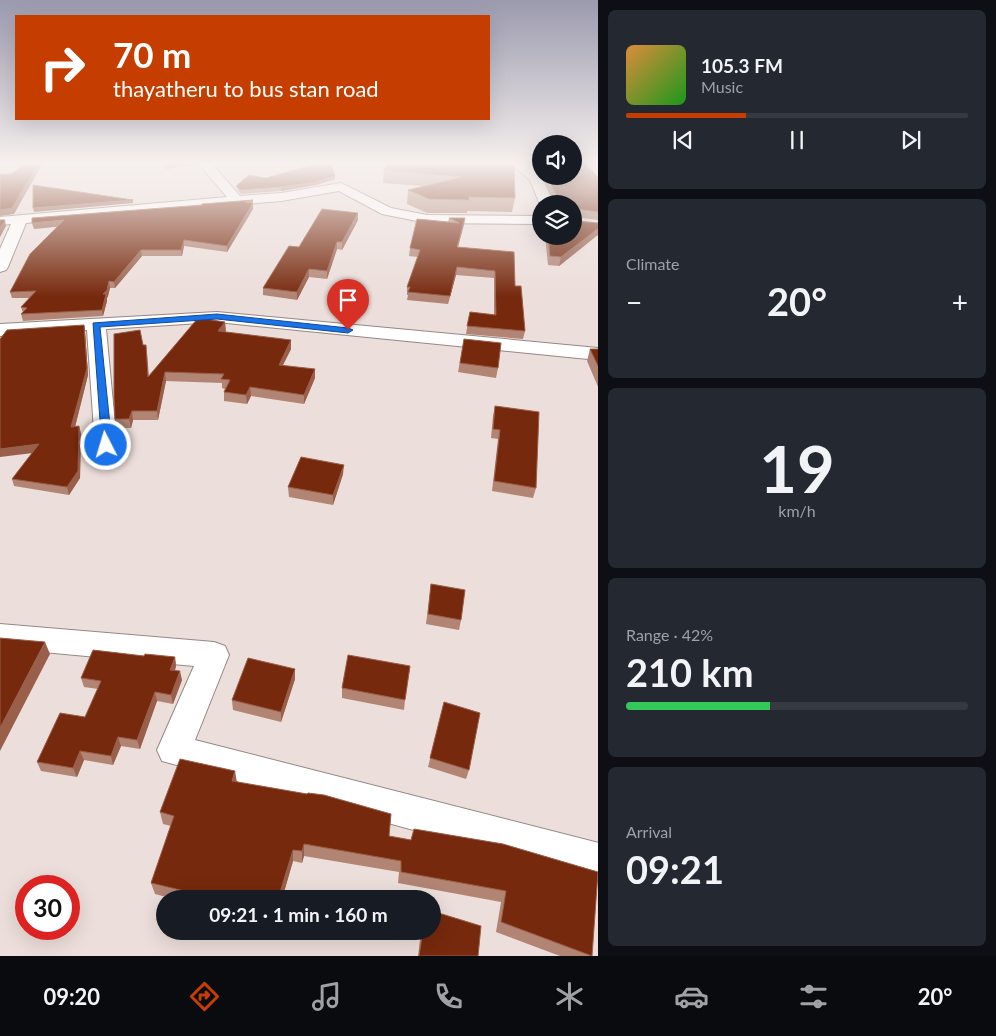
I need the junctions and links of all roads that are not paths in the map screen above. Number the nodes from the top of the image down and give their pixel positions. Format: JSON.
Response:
{"nodes":[{"id":1,"x":141,"y":208,"type":"edge"},
{"id":2,"x":381,"y":208,"type":"edge"},
{"id":3,"x":20,"y":220,"type":"junction"},
{"id":4,"x":532,"y":220,"type":"edge"},
{"id":5,"x":0,"y":221,"type":"edge"},
{"id":6,"x":0,"y":268,"type":"edge"},
{"id":7,"x":96,"y":325,"type":"junction"},
{"id":8,"x":0,"y":330,"type":"edge"},
{"id":9,"x":598,"y":354,"type":"edge"},
{"id":10,"x":106,"y":445,"type":"dead end"},
{"id":11,"x":0,"y":636,"type":"edge"},
{"id":12,"x":598,"y":862,"type":"edge"}],
"edges":[{"from":1,"to":3,"type":"street"},
{"from":2,"to":4,"type":"street"},
{"from":3,"to":5,"type":"street"},
{"from":3,"to":6,"type":"street"},
{"from":7,"to":8,"type":"street"},
{"from":7,"to":9,"type":"street"},
{"from":7,"to":10,"type":"street"},
{"from":11,"to":12,"type":"street"}]}
